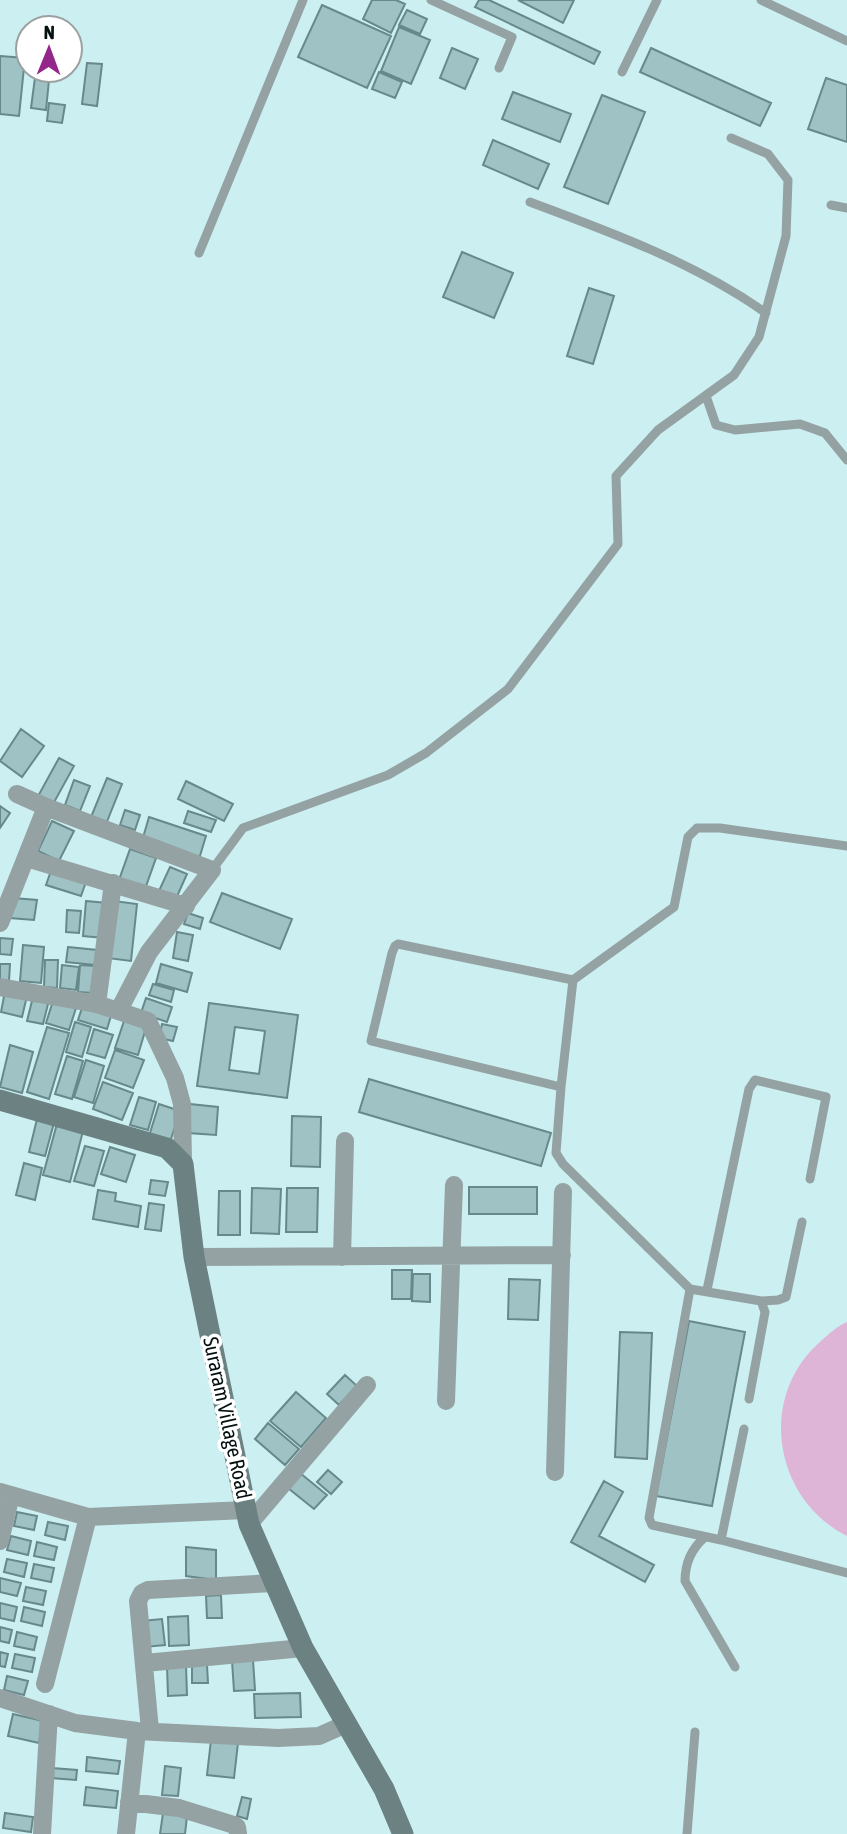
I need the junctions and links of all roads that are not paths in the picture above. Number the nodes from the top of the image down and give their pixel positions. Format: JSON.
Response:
{"nodes":[{"id":1,"x":303,"y":0,"type":"edge"},
{"id":2,"x":431,"y":0,"type":"edge"},
{"id":3,"x":657,"y":0,"type":"edge"},
{"id":4,"x":761,"y":0,"type":"edge"},
{"id":5,"x":847,"y":41,"type":"edge"},
{"id":6,"x":499,"y":68,"type":"dead end"},
{"id":7,"x":622,"y":72,"type":"dead end"},
{"id":8,"x":731,"y":138,"type":"dead end"},
{"id":9,"x":530,"y":202,"type":"dead end"},
{"id":10,"x":831,"y":205,"type":"dead end"},
{"id":11,"x":847,"y":208,"type":"edge"},
{"id":12,"x":199,"y":253,"type":"dead end"},
{"id":13,"x":766,"y":313,"type":"junction"},
{"id":14,"x":706,"y":396,"type":"junction"},
{"id":15,"x":847,"y":460,"type":"edge"},
{"id":16,"x":17,"y":794,"type":"dead end"},
{"id":17,"x":46,"y":807,"type":"junction"},
{"id":18,"x":847,"y":846,"type":"edge"},
{"id":19,"x":26,"y":858,"type":"junction"},
{"id":20,"x":212,"y":870,"type":"junction"},
{"id":21,"x":113,"y":883,"type":"junction"},
{"id":22,"x":186,"y":906,"type":"junction"},
{"id":23,"x":0,"y":923,"type":"edge"},
{"id":24,"x":573,"y":980,"type":"junction"},
{"id":25,"x":0,"y":987,"type":"edge"},
{"id":26,"x":97,"y":1004,"type":"junction"},
{"id":27,"x":118,"y":1010,"type":"junction"},
{"id":28,"x":561,"y":1087,"type":"junction"},
{"id":29,"x":0,"y":1100,"type":"edge"},
{"id":30,"x":345,"y":1141,"type":"dead end"},
{"id":31,"x":183,"y":1164,"type":"junction"},
{"id":32,"x":810,"y":1179,"type":"dead end"},
{"id":33,"x":454,"y":1185,"type":"dead end"},
{"id":34,"x":563,"y":1192,"type":"dead end"},
{"id":35,"x":802,"y":1222,"type":"dead end"},
{"id":36,"x":562,"y":1255,"type":"junction"},
{"id":37,"x":194,"y":1257,"type":"junction"},
{"id":38,"x":342,"y":1257,"type":"junction"},
{"id":39,"x":453,"y":1257,"type":"junction"},
{"id":40,"x":690,"y":1289,"type":"junction"},
{"id":41,"x":707,"y":1290,"type":"junction"},
{"id":42,"x":761,"y":1301,"type":"junction"},
{"id":43,"x":367,"y":1385,"type":"dead end"},
{"id":44,"x":750,"y":1399,"type":"dead end"},
{"id":45,"x":446,"y":1401,"type":"dead end"},
{"id":46,"x":744,"y":1429,"type":"dead end"},
{"id":47,"x":555,"y":1472,"type":"dead end"},
{"id":48,"x":6,"y":1494,"type":"edge"},
{"id":49,"x":88,"y":1517,"type":"junction"},
{"id":50,"x":247,"y":1517,"type":"junction"},
{"id":51,"x":705,"y":1537,"type":"junction"},
{"id":52,"x":721,"y":1540,"type":"junction"},
{"id":53,"x":0,"y":1541,"type":"edge"},
{"id":54,"x":847,"y":1573,"type":"edge"},
{"id":55,"x":274,"y":1583,"type":"junction"},
{"id":56,"x":303,"y":1647,"type":"junction"},
{"id":57,"x":145,"y":1663,"type":"junction"},
{"id":58,"x":735,"y":1667,"type":"dead end"},
{"id":59,"x":45,"y":1684,"type":"dead end"},
{"id":60,"x":0,"y":1698,"type":"edge"},
{"id":61,"x":49,"y":1714,"type":"junction"},
{"id":62,"x":346,"y":1724,"type":"junction"},
{"id":63,"x":144,"y":1730,"type":"junction"},
{"id":64,"x":695,"y":1732,"type":"dead end"},
{"id":65,"x":129,"y":1802,"type":"junction"},
{"id":66,"x":42,"y":1834,"type":"edge"},
{"id":67,"x":126,"y":1834,"type":"edge"},
{"id":68,"x":238,"y":1834,"type":"edge"},
{"id":69,"x":404,"y":1834,"type":"edge"},
{"id":70,"x":687,"y":1834,"type":"edge"}],
"edges":[{"from":1,"to":12,"type":"lane"},
{"from":2,"to":6,"type":"lane"},
{"from":3,"to":7,"type":"lane"},
{"from":4,"to":5,"type":"lane"},
{"from":8,"to":13,"type":"lane"},
{"from":9,"to":13,"type":"lane"},
{"from":10,"to":11,"type":"lane"},
{"from":13,"to":14,"type":"lane"},
{"from":14,"to":15,"type":"lane"},
{"from":14,"to":20,"type":"lane"},
{"from":16,"to":17,"type":"street"},
{"from":17,"to":19,"type":"street"},
{"from":17,"to":20,"type":"street"},
{"from":18,"to":24,"type":"lane"},
{"from":19,"to":21,"type":"street"},
{"from":19,"to":23,"type":"street"},
{"from":20,"to":22,"type":"street"},
{"from":21,"to":22,"type":"street"},
{"from":21,"to":26,"type":"street"},
{"from":22,"to":27,"type":"street"},
{"from":24,"to":28,"type":"lane"},
{"from":24,"to":28,"type":"lane"},
{"from":25,"to":26,"type":"street"},
{"from":26,"to":27,"type":"street"},
{"from":27,"to":31,"type":"street"},
{"from":28,"to":40,"type":"lane"},
{"from":29,"to":31,"type":"main road"},
{"from":30,"to":38,"type":"street"},
{"from":31,"to":37,"type":"main road","name":"Suraram Village Road"},
{"from":32,"to":41,"type":"lane"},
{"from":33,"to":39,"type":"street"},
{"from":34,"to":36,"type":"street"},
{"from":35,"to":42,"type":"lane"},
{"from":36,"to":39,"type":"street"},
{"from":36,"to":47,"type":"street"},
{"from":37,"to":38,"type":"street"},
{"from":37,"to":50,"type":"main road","name":"Suraram Village Road"},
{"from":38,"to":39,"type":"street"},
{"from":39,"to":45,"type":"street"},
{"from":40,"to":41,"type":"lane"},
{"from":40,"to":51,"type":"lane"},
{"from":41,"to":42,"type":"lane"},
{"from":42,"to":44,"type":"lane"},
{"from":43,"to":50,"type":"street"},
{"from":46,"to":52,"type":"lane"},
{"from":48,"to":49,"type":"street"},
{"from":48,"to":53,"type":"street"},
{"from":49,"to":50,"type":"street"},
{"from":49,"to":59,"type":"street"},
{"from":50,"to":55,"type":"main road","name":"Suraram Village Road"},
{"from":51,"to":52,"type":"lane"},
{"from":51,"to":58,"type":"lane"},
{"from":52,"to":54,"type":"lane"},
{"from":55,"to":56,"type":"main road","name":"Suraram Village Road"},
{"from":55,"to":57,"type":"street"},
{"from":56,"to":57,"type":"street"},
{"from":56,"to":62,"type":"main road","name":"Suraram Village Road"},
{"from":57,"to":63,"type":"street"},
{"from":60,"to":61,"type":"street"},
{"from":61,"to":63,"type":"street"},
{"from":61,"to":66,"type":"street"},
{"from":62,"to":63,"type":"street"},
{"from":62,"to":69,"type":"main road","name":"Suraram Village Road"},
{"from":63,"to":65,"type":"street"},
{"from":64,"to":70,"type":"lane"},
{"from":65,"to":67,"type":"street"},
{"from":65,"to":68,"type":"street"}]}
